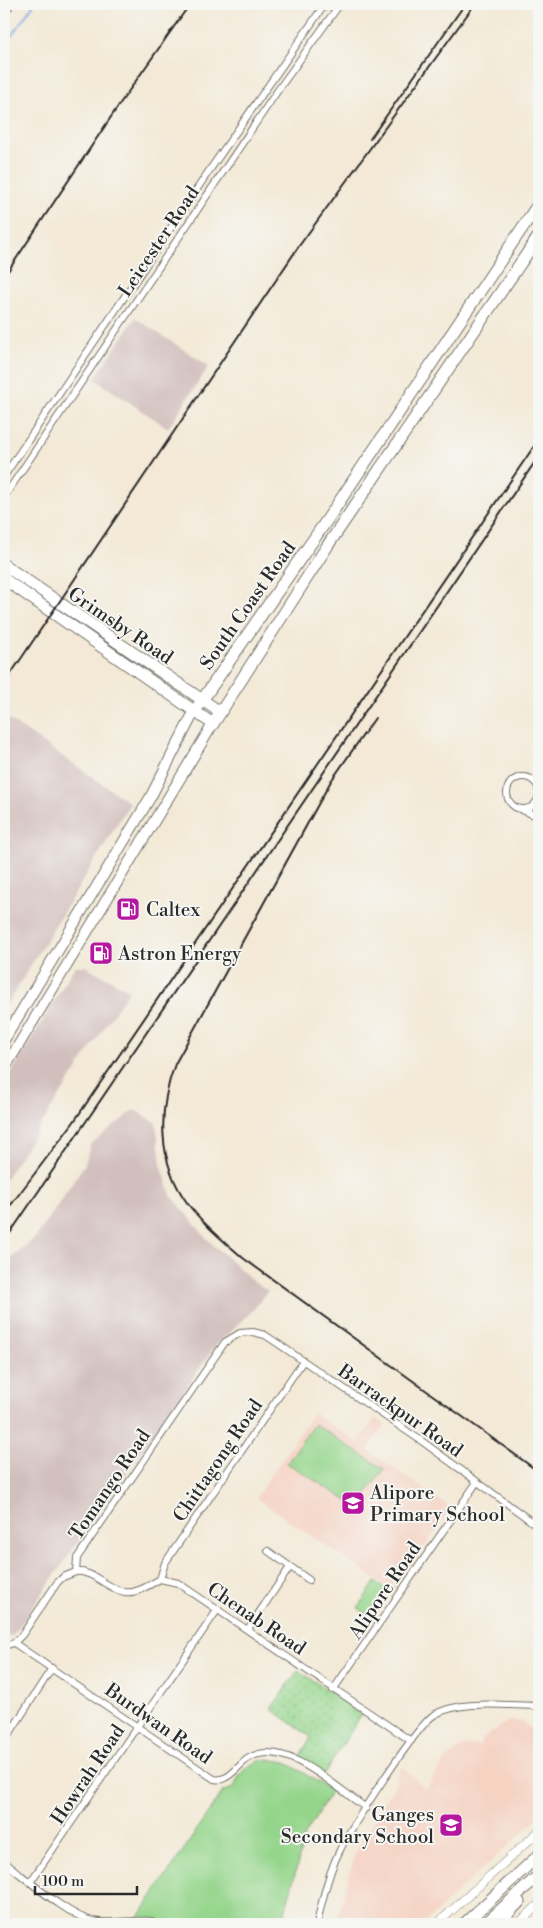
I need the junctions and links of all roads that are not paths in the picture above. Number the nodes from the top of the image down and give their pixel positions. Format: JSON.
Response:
{"nodes":[{"id":1,"x":11,"y":4,"type":"edge"},
{"id":2,"x":325,"y":4,"type":"edge"},
{"id":3,"x":340,"y":4,"type":"edge"},
{"id":4,"x":4,"y":14,"type":"edge"},
{"id":5,"x":198,"y":187,"type":"junction"},
{"id":6,"x":207,"y":194,"type":"junction"},
{"id":7,"x":539,"y":203,"type":"edge"},
{"id":8,"x":539,"y":236,"type":"edge"},
{"id":9,"x":462,"y":320,"type":"junction"},
{"id":10,"x":477,"y":330,"type":"junction"},
{"id":11,"x":23,"y":448,"type":"junction"},
{"id":12,"x":33,"y":455,"type":"junction"},
{"id":13,"x":4,"y":476,"type":"edge"},
{"id":14,"x":4,"y":497,"type":"edge"},
{"id":15,"x":4,"y":565,"type":"edge"},
{"id":16,"x":4,"y":579,"type":"edge"},
{"id":17,"x":202,"y":700,"type":"junction"},
{"id":18,"x":194,"y":712,"type":"junction"},
{"id":19,"x":220,"y":712,"type":"junction"},
{"id":20,"x":213,"y":724,"type":"junction"},
{"id":21,"x":162,"y":774,"type":"junction"},
{"id":22,"x":176,"y":783,"type":"junction"},
{"id":23,"x":539,"y":793,"type":"edge"},
{"id":24,"x":536,"y":806,"type":"edge"},
{"id":25,"x":518,"y":808,"type":"junction"},
{"id":26,"x":539,"y":817,"type":"edge"},
{"id":27,"x":90,"y":896,"type":"junction"},
{"id":28,"x":102,"y":905,"type":"junction"},
{"id":29,"x":46,"y":970,"type":"junction"},
{"id":30,"x":58,"y":978,"type":"junction"},
{"id":31,"x":16,"y":1019,"type":"junction"},
{"id":32,"x":29,"y":1026,"type":"junction"},
{"id":33,"x":4,"y":1040,"type":"edge"},
{"id":34,"x":8,"y":1053,"type":"edge"},
{"id":35,"x":4,"y":1069,"type":"edge"},
{"id":36,"x":240,"y":1333,"type":"joint"},
{"id":37,"x":304,"y":1361,"type":"junction"},
{"id":38,"x":477,"y":1482,"type":"junction"},
{"id":39,"x":539,"y":1528,"type":"edge"},
{"id":40,"x":268,"y":1551,"type":"dead end"},
{"id":41,"x":290,"y":1567,"type":"junction"},
{"id":42,"x":76,"y":1572,"type":"junction"},
{"id":43,"x":160,"y":1579,"type":"junction"},
{"id":44,"x":309,"y":1580,"type":"dead end"},
{"id":45,"x":218,"y":1609,"type":"junction"},
{"id":46,"x":248,"y":1629,"type":"junction"},
{"id":47,"x":14,"y":1643,"type":"junction"},
{"id":48,"x":4,"y":1646,"type":"edge"},
{"id":49,"x":52,"y":1668,"type":"junction"},
{"id":50,"x":333,"y":1690,"type":"junction"},
{"id":51,"x":539,"y":1706,"type":"edge"},
{"id":52,"x":137,"y":1726,"type":"junction"},
{"id":53,"x":411,"y":1740,"type":"junction"},
{"id":54,"x":4,"y":1742,"type":"edge"},
{"id":55,"x":366,"y":1808,"type":"junction"},
{"id":56,"x":539,"y":1831,"type":"edge"},
{"id":57,"x":539,"y":1855,"type":"edge"},
{"id":58,"x":4,"y":1862,"type":"edge"},
{"id":59,"x":539,"y":1875,"type":"edge"},
{"id":60,"x":31,"y":1881,"type":"junction"},
{"id":61,"x":539,"y":1881,"type":"edge"},
{"id":62,"x":539,"y":1904,"type":"edge"},
{"id":63,"x":151,"y":1921,"type":"dead end"},
{"id":64,"x":317,"y":1924,"type":"edge"},
{"id":65,"x":437,"y":1924,"type":"edge"},
{"id":66,"x":464,"y":1924,"type":"edge"},
{"id":67,"x":485,"y":1924,"type":"edge"},
{"id":68,"x":498,"y":1924,"type":"edge"},
{"id":69,"x":518,"y":1924,"type":"edge"}],
"edges":[{"from":1,"to":4,"type":"street"},
{"from":2,"to":5,"type":"street","name":"Leicester Road"},
{"from":3,"to":6,"type":"street","name":"Leicester Road"},
{"from":5,"to":6,"type":"street"},
{"from":5,"to":11,"type":"street","name":"Leicester Road"},
{"from":6,"to":12,"type":"street","name":"Leicester Road"},
{"from":7,"to":9,"type":"highway","name":"South Coast Road"},
{"from":8,"to":10,"type":"highway","name":"South Coast Road"},
{"from":9,"to":10,"type":"highway"},
{"from":9,"to":17,"type":"highway","name":"South Coast Road"},
{"from":10,"to":19,"type":"highway","name":"South Coast Road"},
{"from":11,"to":12,"type":"street"},
{"from":11,"to":13,"type":"street","name":"Leicester Road"},
{"from":12,"to":14,"type":"street","name":"Leicester Road"},
{"from":15,"to":17,"type":"highway","name":"Grimsby Road"},
{"from":16,"to":18,"type":"highway","name":"Grimsby Road"},
{"from":17,"to":18,"type":"highway","name":"South Coast Road"},
{"from":17,"to":19,"type":"highway","name":"Grimsby Road"},
{"from":18,"to":20,"type":"highway","name":"Grimsby Road"},
{"from":18,"to":21,"type":"main road","name":"South Coast Road"},
{"from":19,"to":20,"type":"highway","name":"South Coast Road"},
{"from":20,"to":22,"type":"main road","name":"South Coast Road"},
{"from":21,"to":22,"type":"main road"},
{"from":21,"to":27,"type":"main road","name":"South Coast Road"},
{"from":22,"to":28,"type":"main road","name":"South Coast Road"},
{"from":23,"to":24,"type":"street"},
{"from":23,"to":25,"type":"street"},
{"from":24,"to":25,"type":"street"},
{"from":25,"to":26,"type":"street"},
{"from":27,"to":28,"type":"main road"},
{"from":27,"to":29,"type":"main road","name":"South Coast Road"},
{"from":28,"to":30,"type":"main road","name":"South Coast Road"},
{"from":29,"to":30,"type":"main road"},
{"from":29,"to":31,"type":"main road","name":"South Coast Road"},
{"from":30,"to":32,"type":"main road","name":"South Coast Road"},
{"from":31,"to":32,"type":"main road"},
{"from":31,"to":33,"type":"main road","name":"South Coast Road"},
{"from":32,"to":34,"type":"main road","name":"South Coast Road"},
{"from":34,"to":35,"type":"main road","name":"South Coast Road"},
{"from":36,"to":37,"type":"street","name":"Barrackpur Road"},
{"from":36,"to":42,"type":"street","name":"Tomango Road"},
{"from":37,"to":38,"type":"street","name":"Barrackpur Road"},
{"from":37,"to":43,"type":"street","name":"Chittagong Road"},
{"from":38,"to":39,"type":"street","name":"Barrackpur Road"},
{"from":38,"to":50,"type":"street","name":"Alipore Road"},
{"from":40,"to":41,"type":"street"},
{"from":41,"to":44,"type":"street"},
{"from":41,"to":46,"type":"street"},
{"from":42,"to":43,"type":"street"},
{"from":42,"to":47,"type":"street"},
{"from":43,"to":45,"type":"street","name":"Chenab Road"},
{"from":45,"to":46,"type":"street","name":"Chenab Road"},
{"from":45,"to":52,"type":"street","name":"Howrah Road"},
{"from":46,"to":50,"type":"street","name":"Chenab Road"},
{"from":47,"to":48,"type":"street"},
{"from":47,"to":49,"type":"street","name":"Burdwan Road"},
{"from":49,"to":52,"type":"street","name":"Burdwan Road"},
{"from":49,"to":54,"type":"street"},
{"from":50,"to":53,"type":"street","name":"Chenab Road"},
{"from":51,"to":53,"type":"street"},
{"from":52,"to":55,"type":"street","name":"Burdwan Road"},
{"from":52,"to":60,"type":"street","name":"Howrah Road"},
{"from":53,"to":55,"type":"street"},
{"from":55,"to":64,"type":"street"},
{"from":56,"to":65,"type":"street"},
{"from":57,"to":66,"type":"highway"},
{"from":58,"to":60,"type":"street"},
{"from":59,"to":67,"type":"highway"},
{"from":60,"to":63,"type":"street"},
{"from":61,"to":68,"type":"highway"},
{"from":62,"to":69,"type":"street"}]}
